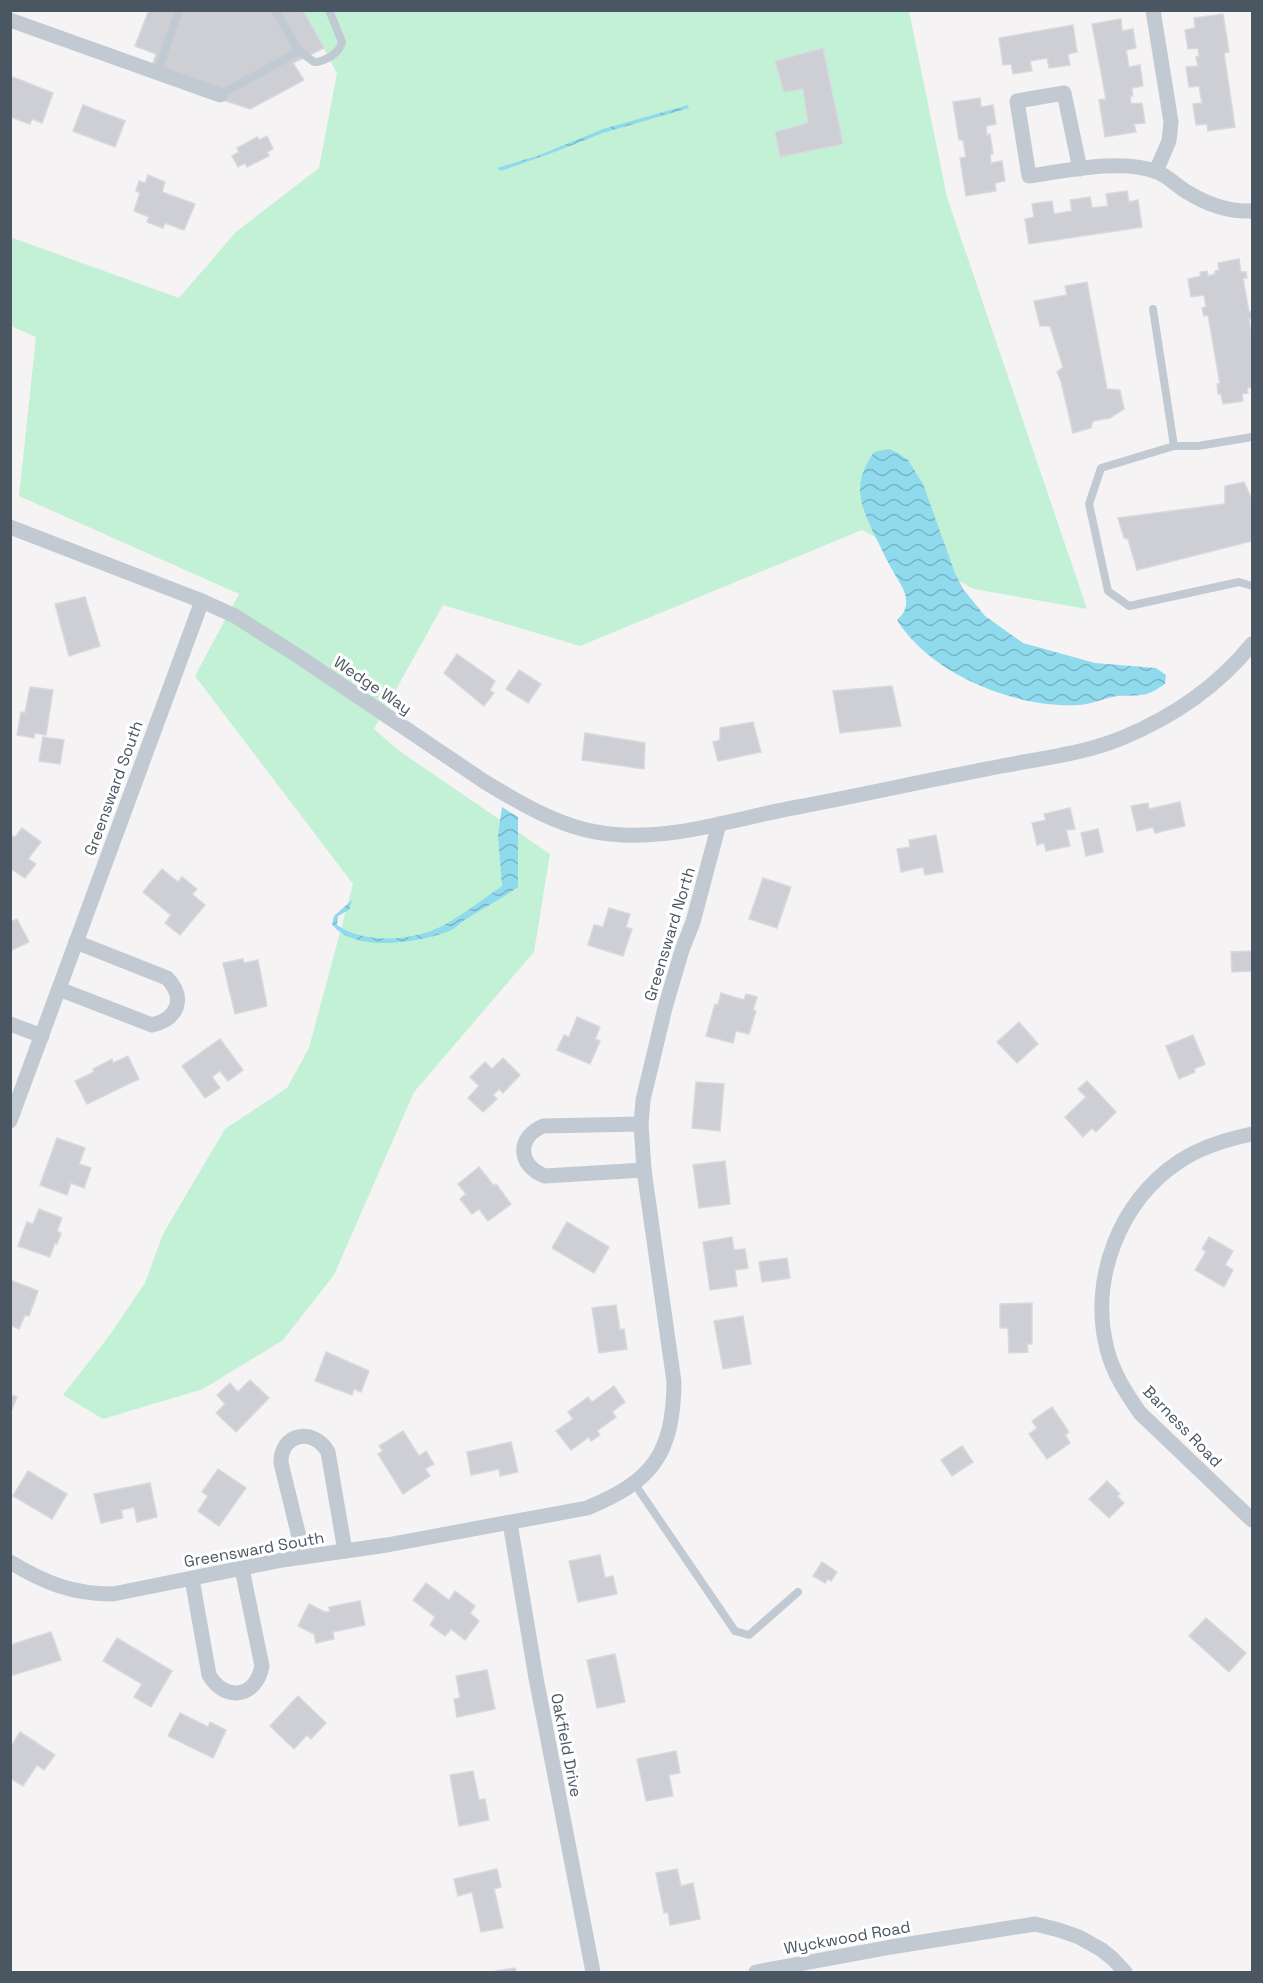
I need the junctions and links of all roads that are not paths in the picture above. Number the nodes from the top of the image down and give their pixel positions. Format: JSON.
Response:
{"nodes":[{"id":1,"x":179,"y":10,"type":"edge"},
{"id":2,"x":275,"y":10,"type":"edge"},
{"id":3,"x":329,"y":10,"type":"edge"},
{"id":4,"x":1153,"y":10,"type":"edge"},
{"id":5,"x":10,"y":20,"type":"edge"},
{"id":6,"x":299,"y":51,"type":"junction"},
{"id":7,"x":157,"y":73,"type":"junction"},
{"id":8,"x":220,"y":94,"type":"joint"},
{"id":9,"x":1080,"y":169,"type":"junction"},
{"id":10,"x":1156,"y":171,"type":"junction"},
{"id":11,"x":1252,"y":211,"type":"edge"},
{"id":12,"x":1153,"y":309,"type":"dead end"},
{"id":13,"x":1252,"y":437,"type":"edge"},
{"id":14,"x":1174,"y":446,"type":"junction"},
{"id":15,"x":10,"y":527,"type":"edge"},
{"id":16,"x":1252,"y":586,"type":"edge"},
{"id":17,"x":202,"y":601,"type":"junction"},
{"id":18,"x":1252,"y":644,"type":"edge"},
{"id":19,"x":719,"y":824,"type":"junction"},
{"id":20,"x":76,"y":942,"type":"junction"},
{"id":21,"x":59,"y":989,"type":"junction"},
{"id":22,"x":10,"y":1024,"type":"edge"},
{"id":23,"x":42,"y":1036,"type":"junction"},
{"id":24,"x":18,"y":1081,"type":"edge"},
{"id":25,"x":10,"y":1121,"type":"edge"},
{"id":26,"x":641,"y":1124,"type":"junction"},
{"id":27,"x":1252,"y":1134,"type":"edge"},
{"id":28,"x":644,"y":1170,"type":"junction"},
{"id":29,"x":634,"y":1483,"type":"junction"},
{"id":30,"x":1252,"y":1520,"type":"edge"},
{"id":31,"x":510,"y":1523,"type":"junction"},
{"id":32,"x":345,"y":1551,"type":"junction"},
{"id":33,"x":304,"y":1557,"type":"junction"},
{"id":34,"x":10,"y":1562,"type":"edge"},
{"id":35,"x":242,"y":1569,"type":"junction"},
{"id":36,"x":192,"y":1579,"type":"junction"},
{"id":37,"x":798,"y":1592,"type":"dead end"},
{"id":38,"x":593,"y":1972,"type":"edge"},
{"id":39,"x":756,"y":1972,"type":"edge"},
{"id":40,"x":1125,"y":1972,"type":"edge"}],
"edges":[{"from":1,"to":7,"type":"lane"},
{"from":2,"to":6,"type":"lane"},
{"from":3,"to":6,"type":"lane"},
{"from":4,"to":10,"type":"street"},
{"from":5,"to":7,"type":"street"},
{"from":6,"to":8,"type":"lane"},
{"from":7,"to":8,"type":"street"},
{"from":9,"to":9,"type":"street"},
{"from":9,"to":10,"type":"street"},
{"from":10,"to":11,"type":"street"},
{"from":12,"to":14,"type":"lane"},
{"from":13,"to":14,"type":"lane"},
{"from":14,"to":16,"type":"lane"},
{"from":15,"to":17,"type":"street","name":"Wedge Way"},
{"from":17,"to":19,"type":"street","name":"Wedge Way"},
{"from":17,"to":20,"type":"street","name":"Greensward South"},
{"from":18,"to":19,"type":"street"},
{"from":19,"to":26,"type":"street","name":"Greensward North"},
{"from":20,"to":21,"type":"street","name":"Greensward South"},
{"from":20,"to":21,"type":"street"},
{"from":21,"to":23,"type":"street","name":"Greensward South"},
{"from":22,"to":23,"type":"street"},
{"from":23,"to":24,"type":"street"},
{"from":24,"to":25,"type":"street"},
{"from":26,"to":28,"type":"street","name":"Greensward North"},
{"from":26,"to":28,"type":"street"},
{"from":27,"to":30,"type":"street","name":"Barness Road"},
{"from":28,"to":29,"type":"street","name":"Greensward North"},
{"from":29,"to":31,"type":"street","name":"Greensward North"},
{"from":29,"to":37,"type":"lane"},
{"from":31,"to":32,"type":"street","name":"Greensward South"},
{"from":31,"to":38,"type":"street","name":"Oakfield Drive"},
{"from":32,"to":33,"type":"street","name":"Greensward South"},
{"from":32,"to":33,"type":"street"},
{"from":33,"to":35,"type":"street","name":"Greensward South"},
{"from":34,"to":36,"type":"street","name":"Greensward South"},
{"from":35,"to":36,"type":"street","name":"Greensward South"},
{"from":35,"to":36,"type":"street"},
{"from":39,"to":40,"type":"street","name":"Wyckwood Road"}]}
